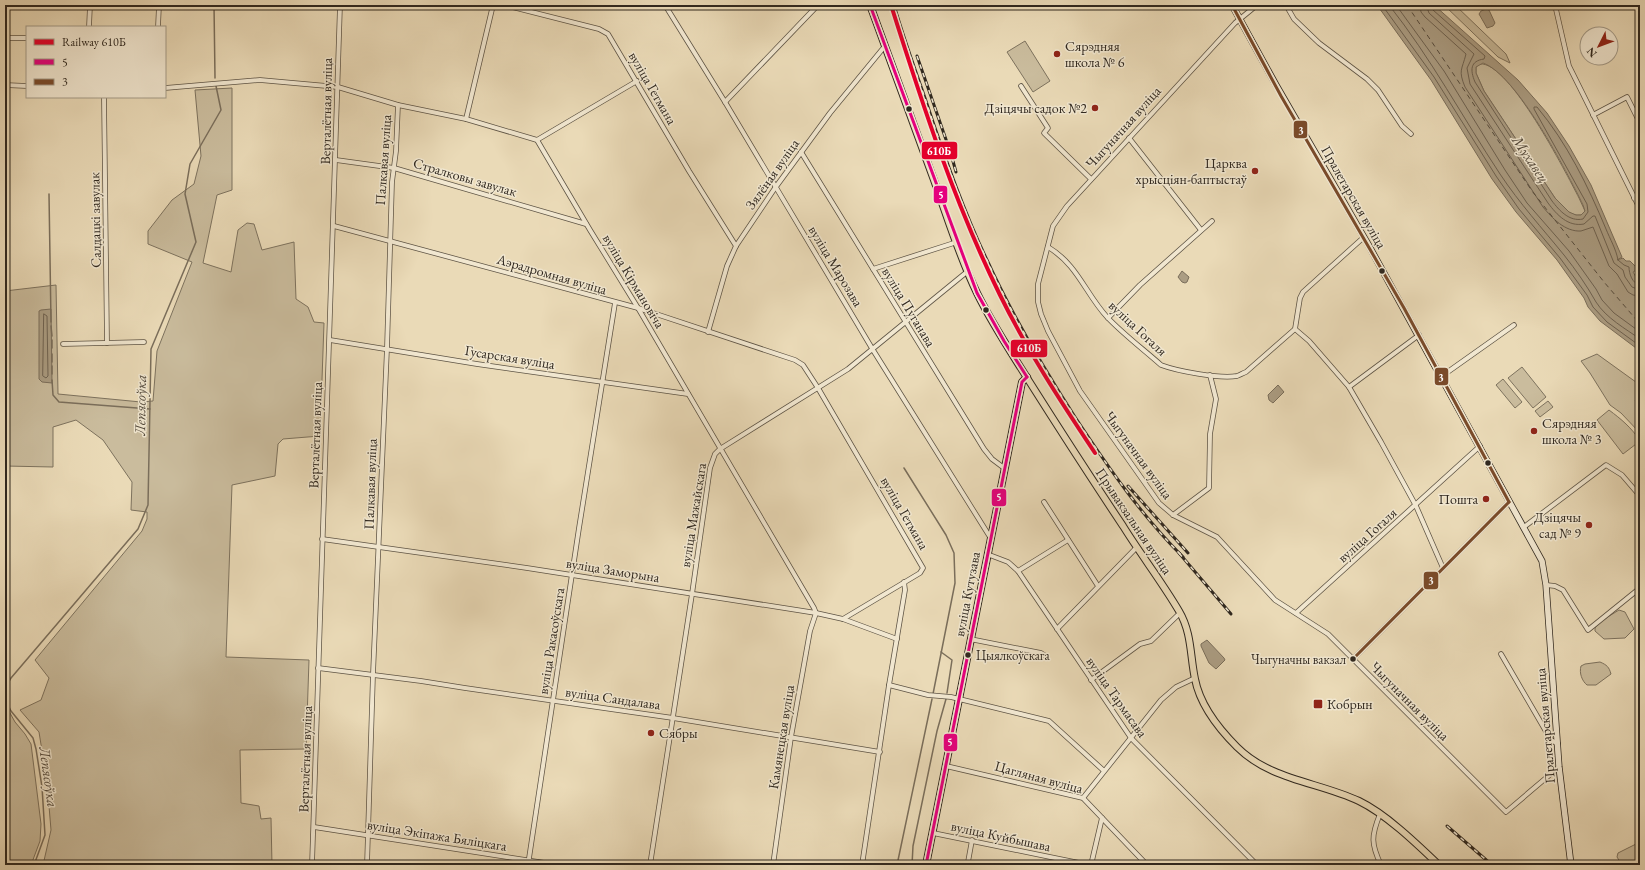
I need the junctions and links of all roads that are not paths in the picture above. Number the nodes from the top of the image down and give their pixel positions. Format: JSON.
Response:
{"nodes":[{"id":1,"x":90,"y":5,"type":"edge"},
{"id":2,"x":159,"y":5,"type":"edge"},
{"id":3,"x":340,"y":5,"type":"edge"},
{"id":4,"x":493,"y":5,"type":"edge"},
{"id":5,"x":504,"y":5,"type":"edge"},
{"id":6,"x":665,"y":5,"type":"edge"},
{"id":7,"x":818,"y":5,"type":"edge"},
{"id":8,"x":870,"y":5,"type":"edge"},
{"id":9,"x":1232,"y":5,"type":"edge"},
{"id":10,"x":1256,"y":5,"type":"edge"},
{"id":11,"x":1286,"y":5,"type":"edge"},
{"id":12,"x":1555,"y":5,"type":"edge"},
{"id":13,"x":1239,"y":19,"type":"junction"},
{"id":14,"x":89,"y":26,"type":"edge"},
{"id":15,"x":158,"y":26,"type":"edge"},
{"id":16,"x":5,"y":38,"type":"edge"},
{"id":17,"x":26,"y":38,"type":"edge"},
{"id":18,"x":885,"y":46,"type":"junction"},
{"id":19,"x":637,"y":82,"type":"junction"},
{"id":20,"x":5,"y":85,"type":"edge"},
{"id":21,"x":26,"y":86,"type":"edge"},
{"id":22,"x":1021,"y":86,"type":"dead end"},
{"id":23,"x":338,"y":87,"type":"junction"},
{"id":24,"x":167,"y":88,"type":"edge"},
{"id":25,"x":104,"y":98,"type":"edge"},
{"id":26,"x":725,"y":102,"type":"junction"},
{"id":27,"x":398,"y":105,"type":"junction"},
{"id":28,"x":1594,"y":115,"type":"junction"},
{"id":29,"x":466,"y":119,"type":"junction"},
{"id":30,"x":1640,"y":123,"type":"edge"},
{"id":31,"x":1411,"y":134,"type":"dead end"},
{"id":32,"x":1128,"y":138,"type":"junction"},
{"id":33,"x":537,"y":140,"type":"junction"},
{"id":34,"x":801,"y":152,"type":"junction"},
{"id":35,"x":336,"y":160,"type":"junction"},
{"id":36,"x":394,"y":168,"type":"junction"},
{"id":37,"x":1091,"y":179,"type":"junction"},
{"id":38,"x":775,"y":188,"type":"junction"},
{"id":39,"x":1640,"y":195,"type":"edge"},
{"id":40,"x":1634,"y":198,"type":"junction"},
{"id":41,"x":1640,"y":210,"type":"edge"},
{"id":42,"x":1212,"y":221,"type":"dead end"},
{"id":43,"x":586,"y":224,"type":"junction"},
{"id":44,"x":334,"y":226,"type":"junction"},
{"id":45,"x":1201,"y":230,"type":"junction"},
{"id":46,"x":1364,"y":238,"type":"junction"},
{"id":47,"x":390,"y":241,"type":"junction"},
{"id":48,"x":957,"y":242,"type":"junction"},
{"id":49,"x":736,"y":246,"type":"junction"},
{"id":50,"x":1048,"y":247,"type":"junction"},
{"id":51,"x":874,"y":269,"type":"junction"},
{"id":52,"x":968,"y":270,"type":"junction"},
{"id":53,"x":615,"y":303,"type":"junction"},
{"id":54,"x":638,"y":308,"type":"junction"},
{"id":55,"x":1108,"y":318,"type":"junction"},
{"id":56,"x":905,"y":322,"type":"junction"},
{"id":57,"x":1514,"y":325,"type":"dead end"},
{"id":58,"x":1295,"y":329,"type":"junction"},
{"id":59,"x":708,"y":332,"type":"junction"},
{"id":60,"x":1419,"y":335,"type":"junction"},
{"id":61,"x":330,"y":340,"type":"junction"},
{"id":62,"x":144,"y":342,"type":"dead end"},
{"id":63,"x":108,"y":343,"type":"junction"},
{"id":64,"x":63,"y":344,"type":"dead end"},
{"id":65,"x":387,"y":348,"type":"junction"},
{"id":66,"x":873,"y":350,"type":"junction"},
{"id":67,"x":1210,"y":375,"type":"junction"},
{"id":68,"x":1442,"y":376,"type":"junction"},
{"id":69,"x":1027,"y":377,"type":"junction"},
{"id":70,"x":602,"y":382,"type":"junction"},
{"id":71,"x":1349,"y":387,"type":"junction"},
{"id":72,"x":818,"y":388,"type":"junction"},
{"id":73,"x":688,"y":394,"type":"junction"},
{"id":74,"x":1480,"y":446,"type":"junction"},
{"id":75,"x":720,"y":449,"type":"junction"},
{"id":76,"x":1004,"y":468,"type":"junction"},
{"id":77,"x":1640,"y":496,"type":"edge"},
{"id":78,"x":1044,"y":502,"type":"dead end"},
{"id":79,"x":1509,"y":502,"type":"junction"},
{"id":80,"x":1416,"y":506,"type":"junction"},
{"id":81,"x":1173,"y":515,"type":"junction"},
{"id":82,"x":1524,"y":527,"type":"junction"},
{"id":83,"x":990,"y":537,"type":"junction"},
{"id":84,"x":322,"y":539,"type":"junction"},
{"id":85,"x":1068,"y":540,"type":"junction"},
{"id":86,"x":378,"y":546,"type":"junction"},
{"id":87,"x":1136,"y":547,"type":"junction"},
{"id":88,"x":987,"y":554,"type":"junction"},
{"id":89,"x":1443,"y":568,"type":"junction"},
{"id":90,"x":1018,"y":571,"type":"junction"},
{"id":91,"x":572,"y":575,"type":"junction"},
{"id":92,"x":904,"y":582,"type":"junction"},
{"id":93,"x":1546,"y":585,"type":"junction"},
{"id":94,"x":1098,"y":586,"type":"junction"},
{"id":95,"x":1640,"y":588,"type":"edge"},
{"id":96,"x":692,"y":594,"type":"junction"},
{"id":97,"x":816,"y":613,"type":"junction"},
{"id":98,"x":1180,"y":614,"type":"junction"},
{"id":99,"x":1296,"y":614,"type":"junction"},
{"id":100,"x":843,"y":619,"type":"junction"},
{"id":101,"x":1057,"y":629,"type":"junction"},
{"id":102,"x":897,"y":639,"type":"junction"},
{"id":103,"x":970,"y":639,"type":"junction"},
{"id":104,"x":1502,"y":654,"type":"dead end"},
{"id":105,"x":1046,"y":657,"type":"dead end"},
{"id":106,"x":1353,"y":659,"type":"junction"},
{"id":107,"x":318,"y":668,"type":"junction"},
{"id":108,"x":373,"y":674,"type":"junction"},
{"id":109,"x":1195,"y":678,"type":"junction"},
{"id":110,"x":1092,"y":680,"type":"junction"},
{"id":111,"x":889,"y":685,"type":"junction"},
{"id":112,"x":959,"y":700,"type":"junction"},
{"id":113,"x":553,"y":701,"type":"junction"},
{"id":114,"x":673,"y":718,"type":"junction"},
{"id":115,"x":791,"y":737,"type":"junction"},
{"id":116,"x":1130,"y":738,"type":"junction"},
{"id":117,"x":1558,"y":744,"type":"junction"},
{"id":118,"x":880,"y":752,"type":"junction"},
{"id":119,"x":946,"y":766,"type":"junction"},
{"id":120,"x":1559,"y":767,"type":"junction"},
{"id":121,"x":1103,"y":770,"type":"junction"},
{"id":122,"x":1082,"y":798,"type":"junction"},
{"id":123,"x":1380,"y":814,"type":"junction"},
{"id":124,"x":1102,"y":818,"type":"junction"},
{"id":125,"x":314,"y":827,"type":"junction"},
{"id":126,"x":933,"y":833,"type":"junction"},
{"id":127,"x":368,"y":836,"type":"junction"},
{"id":128,"x":972,"y":840,"type":"junction"},
{"id":129,"x":968,"y":862,"type":"dead end"},
{"id":130,"x":529,"y":863,"type":"edge"},
{"id":131,"x":312,"y":865,"type":"edge"},
{"id":132,"x":367,"y":865,"type":"edge"},
{"id":133,"x":558,"y":865,"type":"edge"},
{"id":134,"x":650,"y":865,"type":"edge"},
{"id":135,"x":772,"y":865,"type":"edge"},
{"id":136,"x":862,"y":865,"type":"edge"},
{"id":137,"x":926,"y":865,"type":"edge"},
{"id":138,"x":1090,"y":865,"type":"edge"},
{"id":139,"x":1147,"y":865,"type":"edge"},
{"id":140,"x":1257,"y":865,"type":"edge"},
{"id":141,"x":1381,"y":865,"type":"edge"},
{"id":142,"x":1439,"y":865,"type":"edge"},
{"id":143,"x":1571,"y":865,"type":"edge"}],
"edges":[{"from":1,"to":14,"type":"street"},
{"from":2,"to":15,"type":"street"},
{"from":3,"to":23,"type":"street","name":"Верталётная вуліца"},
{"from":4,"to":29,"type":"street"},
{"from":5,"to":19,"type":"street","name":"вуліца Гетмана"},
{"from":6,"to":26,"type":"street","name":"вуліца Марозава"},
{"from":7,"to":26,"type":"street"},
{"from":8,"to":18,"type":"main road","name":"Прывакзальная вуліца"},
{"from":9,"to":13,"type":"main road","name":"Пралетарская вуліца"},
{"from":10,"to":13,"type":"street","name":"Чыгуначная вуліца"},
{"from":11,"to":31,"type":"street"},
{"from":12,"to":28,"type":"street"},
{"from":13,"to":32,"type":"street","name":"Чыгуначная вуліца"},
{"from":13,"to":46,"type":"main road","name":"Пралетарская вуліца"},
{"from":16,"to":17,"type":"street"},
{"from":18,"to":34,"type":"street","name":"Зялёная вуліца"},
{"from":18,"to":48,"type":"main road","name":"Прывакзальная вуліца"},
{"from":19,"to":33,"type":"street"},
{"from":19,"to":49,"type":"street","name":"вуліца Гетмана"},
{"from":20,"to":21,"type":"street"},
{"from":22,"to":37,"type":"street"},
{"from":23,"to":24,"type":"street"},
{"from":23,"to":27,"type":"street"},
{"from":23,"to":35,"type":"street","name":"Верталётная вуліца"},
{"from":25,"to":63,"type":"street","name":"Салдацкі завулак"},
{"from":26,"to":38,"type":"street","name":"вуліца Марозава"},
{"from":27,"to":29,"type":"street"},
{"from":27,"to":36,"type":"street","name":"Палкавая вуліца"},
{"from":28,"to":30,"type":"street"},
{"from":28,"to":40,"type":"street"},
{"from":29,"to":33,"type":"street"},
{"from":32,"to":37,"type":"street","name":"Чыгуначная вуліца"},
{"from":32,"to":45,"type":"street"},
{"from":33,"to":43,"type":"street","name":"вуліца Кірмановіча"},
{"from":34,"to":38,"type":"street","name":"Зялёная вуліца"},
{"from":34,"to":51,"type":"street","name":"вуліца Пуганава"},
{"from":35,"to":36,"type":"street","name":"Стралковы завулак"},
{"from":35,"to":44,"type":"street","name":"Верталётная вуліца"},
{"from":36,"to":43,"type":"street","name":"Стралковы завулак"},
{"from":36,"to":47,"type":"street","name":"Палкавая вуліца"},
{"from":37,"to":50,"type":"street","name":"Чыгуначная вуліца"},
{"from":38,"to":49,"type":"street","name":"Зялёная вуліца"},
{"from":38,"to":66,"type":"street","name":"вуліца Марозава"},
{"from":39,"to":40,"type":"street"},
{"from":40,"to":41,"type":"street"},
{"from":42,"to":45,"type":"street"},
{"from":43,"to":54,"type":"street","name":"вуліца Кірмановіча"},
{"from":44,"to":47,"type":"street","name":"Аэрадромная вуліца"},
{"from":44,"to":61,"type":"street","name":"Верталётная вуліца"},
{"from":45,"to":55,"type":"street"},
{"from":46,"to":58,"type":"street"},
{"from":46,"to":60,"type":"main road","name":"Пралетарская вуліца"},
{"from":47,"to":53,"type":"street","name":"Аэрадромная вуліца"},
{"from":47,"to":65,"type":"street","name":"Палкавая вуліца"},
{"from":48,"to":51,"type":"street"},
{"from":48,"to":52,"type":"main road","name":"Прывакзальная вуліца"},
{"from":49,"to":59,"type":"street","name":"Зялёная вуліца"},
{"from":50,"to":55,"type":"street","name":"вуліца Гогаля"},
{"from":50,"to":81,"type":"street","name":"Чыгуначная вуліца"},
{"from":51,"to":56,"type":"street","name":"вуліца Пуганава"},
{"from":52,"to":56,"type":"street","name":"вуліца Мажайскага"},
{"from":52,"to":69,"type":"main road","name":"Прывакзальная вуліца"},
{"from":53,"to":54,"type":"street","name":"Аэрадромная вуліца"},
{"from":53,"to":70,"type":"street","name":"вуліца Ракасоўскага"},
{"from":54,"to":59,"type":"street","name":"Аэрадромная вуліца"},
{"from":54,"to":73,"type":"street","name":"вуліца Кірмановіча"},
{"from":55,"to":67,"type":"street","name":"вуліца Гогаля"},
{"from":56,"to":66,"type":"street","name":"вуліца Мажайскага"},
{"from":56,"to":76,"type":"street","name":"вуліца Пуганава"},
{"from":57,"to":68,"type":"street"},
{"from":58,"to":67,"type":"street","name":"вуліца Гогаля"},
{"from":58,"to":71,"type":"street","name":"вуліца Гогаля"},
{"from":59,"to":72,"type":"street","name":"Аэрадромная вуліца"},
{"from":60,"to":68,"type":"main road","name":"Пралетарская вуліца"},
{"from":60,"to":71,"type":"street"},
{"from":61,"to":65,"type":"street","name":"Гусарская вуліца"},
{"from":61,"to":84,"type":"street","name":"Верталётная вуліца"},
{"from":62,"to":63,"type":"street"},
{"from":63,"to":64,"type":"street"},
{"from":65,"to":70,"type":"street","name":"Гусарская вуліца"},
{"from":65,"to":86,"type":"street","name":"Палкавая вуліца"},
{"from":66,"to":72,"type":"street","name":"вуліца Мажайскага"},
{"from":66,"to":83,"type":"street","name":"вуліца Марозава"},
{"from":67,"to":81,"type":"street"},
{"from":68,"to":74,"type":"main road","name":"Пралетарская вуліца"},
{"from":69,"to":76,"type":"main road","name":"вуліца Кутузава"},
{"from":69,"to":87,"type":"main road","name":"Прывакзальная вуліца"},
{"from":70,"to":73,"type":"street","name":"Гусарская вуліца"},
{"from":70,"to":91,"type":"street","name":"вуліца Ракасоўскага"},
{"from":71,"to":80,"type":"street","name":"вуліца Гогаля"},
{"from":72,"to":75,"type":"street","name":"вуліца Мажайскага"},
{"from":72,"to":92,"type":"street","name":"вуліца Гетмана"},
{"from":73,"to":75,"type":"street","name":"вуліца Кірмановіча"},
{"from":74,"to":79,"type":"main road","name":"Пралетарская вуліца"},
{"from":74,"to":80,"type":"street","name":"вуліца Гогаля"},
{"from":75,"to":96,"type":"street","name":"вуліца Мажайскага"},
{"from":75,"to":97,"type":"street","name":"вуліца Кірмановіча"},
{"from":76,"to":83,"type":"main road","name":"вуліца Кутузава"},
{"from":77,"to":82,"type":"street"},
{"from":78,"to":85,"type":"street"},
{"from":79,"to":82,"type":"main road","name":"Пралетарская вуліца"},
{"from":79,"to":89,"type":"street"},
{"from":80,"to":89,"type":"street","name":"вуліца Гогаля"},
{"from":80,"to":99,"type":"street","name":"вуліца Гогаля"},
{"from":81,"to":99,"type":"street","name":"Чыгуначная вуліца"},
{"from":82,"to":93,"type":"main road","name":"Пралетарская вуліца"},
{"from":83,"to":88,"type":"main road","name":"вуліца Кутузава"},
{"from":84,"to":86,"type":"street","name":"вуліца Заморына"},
{"from":84,"to":107,"type":"street","name":"Верталётная вуліца"},
{"from":85,"to":90,"type":"street"},
{"from":85,"to":94,"type":"street"},
{"from":86,"to":91,"type":"street","name":"вуліца Заморына"},
{"from":86,"to":108,"type":"street","name":"Палкавая вуліца"},
{"from":87,"to":94,"type":"street"},
{"from":87,"to":98,"type":"main road","name":"Прывакзальная вуліца"},
{"from":88,"to":90,"type":"street","name":"вуліца Тармасава"},
{"from":88,"to":103,"type":"main road","name":"вуліца Кутузава"},
{"from":89,"to":106,"type":"street"},
{"from":90,"to":101,"type":"street","name":"вуліца Тармасава"},
{"from":91,"to":96,"type":"street","name":"вуліца Заморына"},
{"from":91,"to":113,"type":"street","name":"вуліца Ракасоўскага"},
{"from":92,"to":100,"type":"street","name":"вуліца Гетмана"},
{"from":92,"to":102,"type":"street"},
{"from":93,"to":95,"type":"street"},
{"from":93,"to":117,"type":"main road","name":"Пралетарская вуліца"},
{"from":94,"to":101,"type":"street"},
{"from":96,"to":97,"type":"street","name":"вуліца Заморына"},
{"from":96,"to":114,"type":"street","name":"вуліца Мажайскага"},
{"from":97,"to":100,"type":"street","name":"вуліца Заморына"},
{"from":97,"to":115,"type":"street","name":"Камянецкая вуліца"},
{"from":98,"to":109,"type":"main road","name":"Прывакзальная вуліца"},
{"from":98,"to":110,"type":"street"},
{"from":99,"to":106,"type":"street","name":"Чыгуначная вуліца"},
{"from":100,"to":102,"type":"street","name":"вуліца Заморына"},
{"from":101,"to":110,"type":"street","name":"вуліца Тармасава"},
{"from":102,"to":111,"type":"street"},
{"from":103,"to":105,"type":"street"},
{"from":103,"to":112,"type":"main road","name":"вуліца Кутузава"},
{"from":104,"to":117,"type":"street"},
{"from":106,"to":120,"type":"street","name":"Чыгуначная вуліца"},
{"from":107,"to":108,"type":"street","name":"вуліца Сандалава"},
{"from":107,"to":125,"type":"street","name":"Верталётная вуліца"},
{"from":108,"to":113,"type":"street","name":"вуліца Сандалава"},
{"from":108,"to":127,"type":"street","name":"Палкавая вуліца"},
{"from":109,"to":116,"type":"street"},
{"from":109,"to":123,"type":"main road","name":"Прывакзальная вуліца"},
{"from":110,"to":116,"type":"street","name":"вуліца Тармасава"},
{"from":111,"to":112,"type":"street"},
{"from":111,"to":118,"type":"street"},
{"from":112,"to":119,"type":"main road","name":"вуліца Кутузава"},
{"from":112,"to":121,"type":"street"},
{"from":113,"to":114,"type":"street","name":"вуліца Сандалава"},
{"from":113,"to":130,"type":"street","name":"вуліца Ракасоўскага"},
{"from":114,"to":115,"type":"street","name":"вуліца Сандалава"},
{"from":114,"to":134,"type":"street","name":"вуліца Мажайскага"},
{"from":115,"to":118,"type":"street","name":"вуліца Сандалава"},
{"from":115,"to":135,"type":"street","name":"Камянецкая вуліца"},
{"from":116,"to":121,"type":"street"},
{"from":116,"to":140,"type":"street","name":"вуліца Тармасава"},
{"from":117,"to":120,"type":"main road","name":"Пралетарская вуліца"},
{"from":118,"to":136,"type":"street"},
{"from":119,"to":122,"type":"street","name":"Цагляная вуліца"},
{"from":119,"to":126,"type":"main road","name":"вуліца Кутузава"},
{"from":120,"to":143,"type":"main road","name":"Пралетарская вуліца"},
{"from":121,"to":122,"type":"street"},
{"from":122,"to":124,"type":"street","name":"Цагляная вуліца"},
{"from":123,"to":141,"type":"street"},
{"from":123,"to":142,"type":"main road","name":"Прывакзальная вуліца"},
{"from":124,"to":138,"type":"street"},
{"from":124,"to":139,"type":"street","name":"Цагляная вуліца"},
{"from":125,"to":127,"type":"street","name":"вуліца Экіпажа Бяліцкага"},
{"from":125,"to":131,"type":"street","name":"Верталётная вуліца"},
{"from":126,"to":128,"type":"street","name":"вуліца Куйбышава"},
{"from":126,"to":137,"type":"main road","name":"вуліца Кутузава"},
{"from":127,"to":130,"type":"street","name":"вуліца Экіпажа Бяліцкага"},
{"from":127,"to":132,"type":"street","name":"Палкавая вуліца"},
{"from":128,"to":129,"type":"street"},
{"from":128,"to":138,"type":"street","name":"вуліца Куйбышава"},
{"from":130,"to":133,"type":"street","name":"вуліца Экіпажа Бяліцкага"}]}
